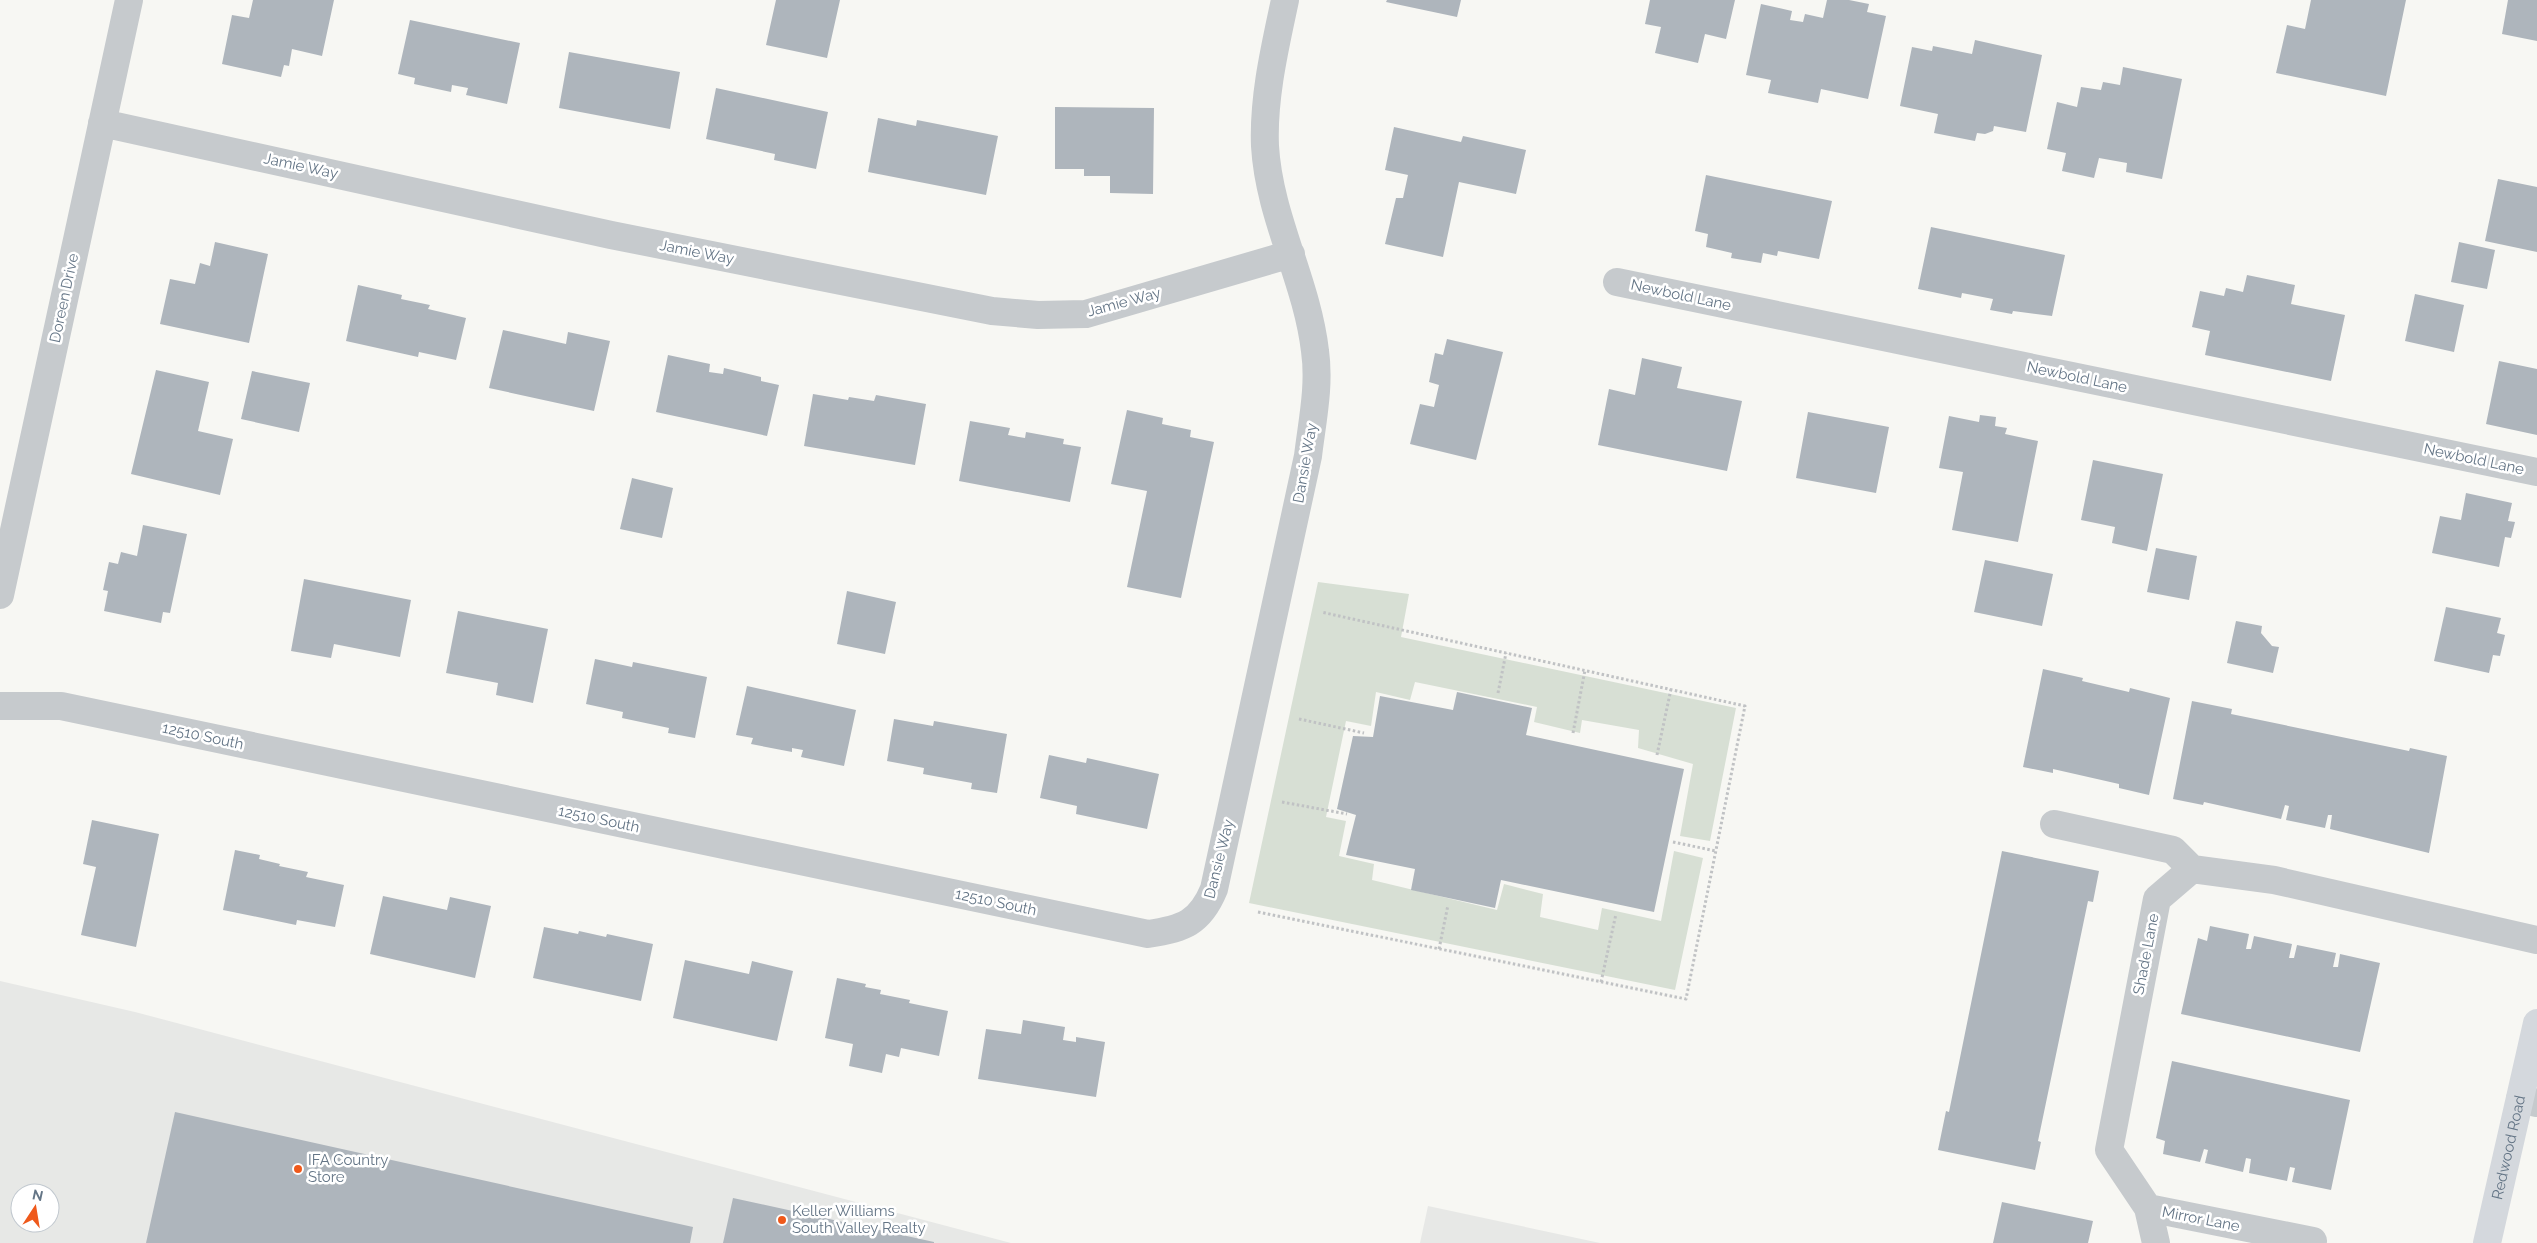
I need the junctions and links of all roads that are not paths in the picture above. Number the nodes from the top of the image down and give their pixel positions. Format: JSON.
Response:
{"nodes":[{"id":1,"x":129,"y":0,"type":"edge"},
{"id":2,"x":1285,"y":0,"type":"edge"},
{"id":3,"x":102,"y":124,"type":"junction"},
{"id":4,"x":1291,"y":254,"type":"junction"},
{"id":5,"x":1617,"y":282,"type":"dead end"},
{"id":6,"x":2537,"y":472,"type":"edge"},
{"id":7,"x":0,"y":595,"type":"edge"},
{"id":8,"x":0,"y":706,"type":"edge"},
{"id":9,"x":2054,"y":824,"type":"dead end"},
{"id":10,"x":2192,"y":869,"type":"junction"},
{"id":11,"x":1195,"y":919,"type":"joint"},
{"id":12,"x":2537,"y":940,"type":"edge"},
{"id":13,"x":2537,"y":1023,"type":"edge"},
{"id":14,"x":2528,"y":1101,"type":"edge"},
{"id":15,"x":2148,"y":1208,"type":"junction"},
{"id":16,"x":2313,"y":1241,"type":"dead end"},
{"id":17,"x":2156,"y":1243,"type":"edge"},
{"id":18,"x":2487,"y":1243,"type":"edge"}],
"edges":[{"from":1,"to":3,"type":"street","name":"Doreen Drive"},
{"from":2,"to":4,"type":"street","name":"Dansie Way"},
{"from":3,"to":4,"type":"street","name":"Jamie Way"},
{"from":3,"to":7,"type":"street","name":"Doreen Drive"},
{"from":4,"to":11,"type":"street","name":"Dansie Way"},
{"from":5,"to":6,"type":"street","name":"Newbold Lane"},
{"from":8,"to":11,"type":"street","name":"12510 South"},
{"from":9,"to":10,"type":"street"},
{"from":10,"to":12,"type":"street"},
{"from":10,"to":15,"type":"street","name":"Shade Lane"},
{"from":13,"to":14,"type":"main road","name":"Redwood Road"},
{"from":14,"to":18,"type":"main road","name":"Redwood Road"},
{"from":15,"to":16,"type":"street","name":"Mirror Lane"},
{"from":15,"to":17,"type":"street","name":"Shade Lane"}]}
